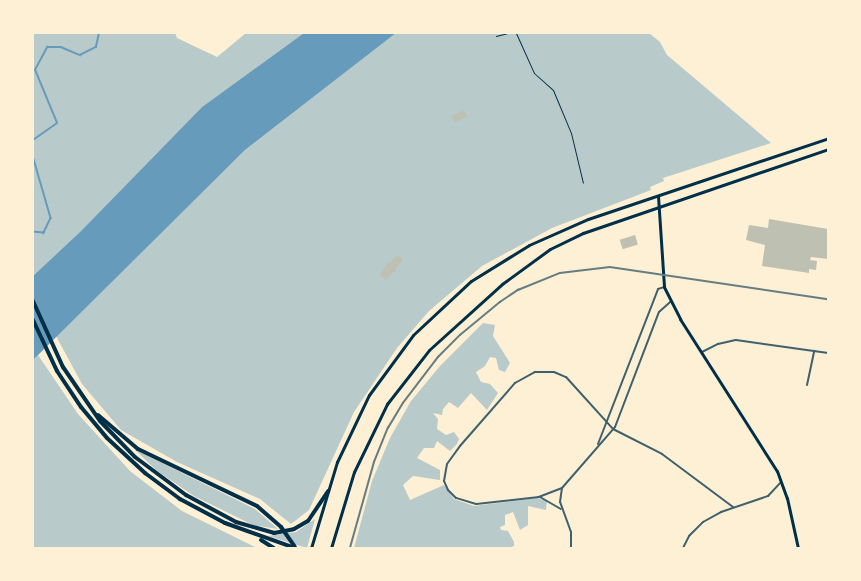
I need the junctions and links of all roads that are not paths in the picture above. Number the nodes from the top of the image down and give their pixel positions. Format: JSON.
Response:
{"nodes":[{"id":1,"x":828,"y":138,"type":"edge"},
{"id":2,"x":828,"y":149,"type":"edge"},
{"id":3,"x":658,"y":195,"type":"junction"},
{"id":4,"x":659,"y":205,"type":"junction"},
{"id":5,"x":664,"y":287,"type":"junction"},
{"id":6,"x":33,"y":301,"type":"edge"},
{"id":7,"x":671,"y":302,"type":"junction"},
{"id":8,"x":33,"y":320,"type":"edge"},
{"id":9,"x":814,"y":351,"type":"junction"},
{"id":10,"x":702,"y":352,"type":"junction"},
{"id":11,"x":828,"y":353,"type":"edge"},
{"id":12,"x":807,"y":385,"type":"dead end"},
{"id":13,"x":83,"y":398,"type":"junction"},
{"id":14,"x":607,"y":424,"type":"junction"},
{"id":15,"x":613,"y":429,"type":"junction"},
{"id":16,"x":596,"y":446,"type":"junction"},
{"id":17,"x":781,"y":481,"type":"junction"},
{"id":18,"x":562,"y":488,"type":"junction"},
{"id":19,"x":328,"y":491,"type":"junction"},
{"id":20,"x":539,"y":497,"type":"junction"},
{"id":21,"x":732,"y":507,"type":"junction"},
{"id":22,"x":563,"y":511,"type":"junction"},
{"id":23,"x":250,"y":534,"type":"junction"},
{"id":24,"x":274,"y":548,"type":"edge"},
{"id":25,"x":295,"y":548,"type":"edge"},
{"id":26,"x":311,"y":548,"type":"edge"},
{"id":27,"x":332,"y":548,"type":"edge"},
{"id":28,"x":571,"y":548,"type":"edge"},
{"id":29,"x":683,"y":548,"type":"edge"},
{"id":30,"x":798,"y":548,"type":"edge"}],
"edges":[{"from":1,"to":3,"type":"main road"},
{"from":2,"to":4,"type":"main road"},
{"from":3,"to":4,"type":"main road"},
{"from":3,"to":19,"type":"main road"},
{"from":4,"to":5,"type":"main road"},
{"from":4,"to":27,"type":"main road"},
{"from":5,"to":7,"type":"main road"},
{"from":5,"to":14,"type":"street"},
{"from":6,"to":13,"type":"highway"},
{"from":7,"to":10,"type":"main road"},
{"from":7,"to":15,"type":"street"},
{"from":8,"to":23,"type":"highway"},
{"from":9,"to":10,"type":"street"},
{"from":9,"to":11,"type":"street"},
{"from":9,"to":12,"type":"street"},
{"from":10,"to":17,"type":"main road"},
{"from":13,"to":19,"type":"highway"},
{"from":13,"to":25,"type":"highway"},
{"from":14,"to":15,"type":"street"},
{"from":14,"to":16,"type":"street"},
{"from":14,"to":20,"type":"street"},
{"from":15,"to":16,"type":"street"},
{"from":15,"to":21,"type":"street"},
{"from":16,"to":18,"type":"street"},
{"from":17,"to":21,"type":"street"},
{"from":17,"to":30,"type":"main road"},
{"from":18,"to":20,"type":"street"},
{"from":18,"to":22,"type":"street"},
{"from":19,"to":26,"type":"main road"},
{"from":20,"to":22,"type":"street"},
{"from":21,"to":29,"type":"street"},
{"from":22,"to":28,"type":"street"},
{"from":23,"to":24,"type":"highway"},
{"from":23,"to":25,"type":"highway"}]}
